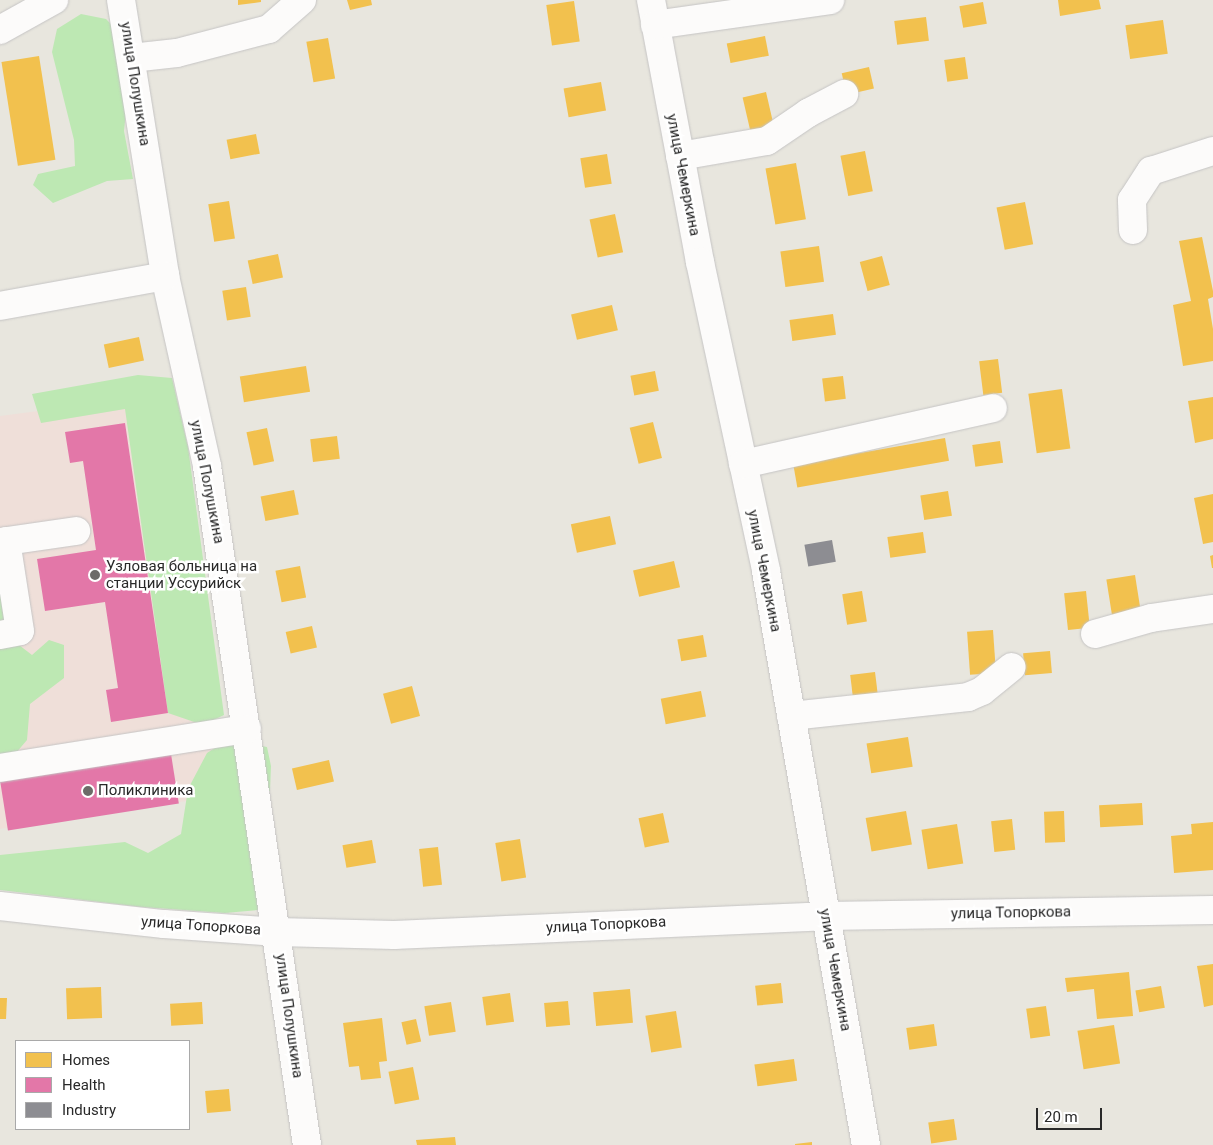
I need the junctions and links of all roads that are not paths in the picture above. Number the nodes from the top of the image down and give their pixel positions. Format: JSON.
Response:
{"nodes":[{"id":1,"x":54,"y":0,"type":"edge"},
{"id":2,"x":121,"y":0,"type":"edge"},
{"id":3,"x":302,"y":0,"type":"edge"},
{"id":4,"x":830,"y":0,"type":"edge"},
{"id":5,"x":804,"y":2,"type":"edge"},
{"id":6,"x":653,"y":13,"type":"edge"},
{"id":7,"x":0,"y":30,"type":"edge"},
{"id":8,"x":130,"y":58,"type":"junction"},
{"id":9,"x":844,"y":94,"type":"dead end"},
{"id":10,"x":1213,"y":151,"type":"edge"},
{"id":11,"x":680,"y":156,"type":"junction"},
{"id":12,"x":1134,"y":230,"type":"dead end"},
{"id":13,"x":166,"y":276,"type":"junction"},
{"id":14,"x":0,"y":306,"type":"edge"},
{"id":15,"x":993,"y":408,"type":"dead end"},
{"id":16,"x":743,"y":464,"type":"junction"},
{"id":17,"x":76,"y":531,"type":"dead end"},
{"id":18,"x":3,"y":542,"type":"edge"},
{"id":19,"x":1213,"y":609,"type":"edge"},
{"id":20,"x":1095,"y":634,"type":"dead end"},
{"id":21,"x":0,"y":635,"type":"edge"},
{"id":22,"x":1012,"y":667,"type":"dead end"},
{"id":23,"x":791,"y":716,"type":"junction"},
{"id":24,"x":247,"y":729,"type":"junction"},
{"id":25,"x":0,"y":768,"type":"edge"},
{"id":26,"x":0,"y":906,"type":"edge"},
{"id":27,"x":1213,"y":910,"type":"edge"},
{"id":28,"x":825,"y":916,"type":"junction"},
{"id":29,"x":278,"y":932,"type":"junction"},
{"id":30,"x":307,"y":1145,"type":"edge"},
{"id":31,"x":866,"y":1145,"type":"edge"}],
"edges":[{"from":1,"to":7,"type":"street"},
{"from":2,"to":8,"type":"street","name":"улица Полушкина"},
{"from":3,"to":8,"type":"street"},
{"from":4,"to":5,"type":"street"},
{"from":5,"to":6,"type":"street"},
{"from":6,"to":11,"type":"street","name":"улица Чемеркина"},
{"from":8,"to":13,"type":"street","name":"улица Полушкина"},
{"from":9,"to":11,"type":"street"},
{"from":10,"to":12,"type":"street"},
{"from":11,"to":16,"type":"street","name":"улица Чемеркина"},
{"from":13,"to":14,"type":"street"},
{"from":13,"to":24,"type":"street","name":"улица Полушкина"},
{"from":15,"to":16,"type":"street"},
{"from":16,"to":23,"type":"street","name":"улица Чемеркина"},
{"from":17,"to":18,"type":"street"},
{"from":18,"to":21,"type":"street"},
{"from":19,"to":20,"type":"street"},
{"from":22,"to":23,"type":"street"},
{"from":23,"to":28,"type":"street","name":"улица Чемеркина"},
{"from":24,"to":25,"type":"street"},
{"from":24,"to":29,"type":"street","name":"улица Полушкина"},
{"from":26,"to":29,"type":"street","name":"улица Топоркова"},
{"from":27,"to":28,"type":"street","name":"улица Топоркова"},
{"from":28,"to":29,"type":"street","name":"улица Топоркова"},
{"from":28,"to":31,"type":"street","name":"улица Чемеркина"},
{"from":29,"to":30,"type":"street","name":"улица Полушкина"}]}
